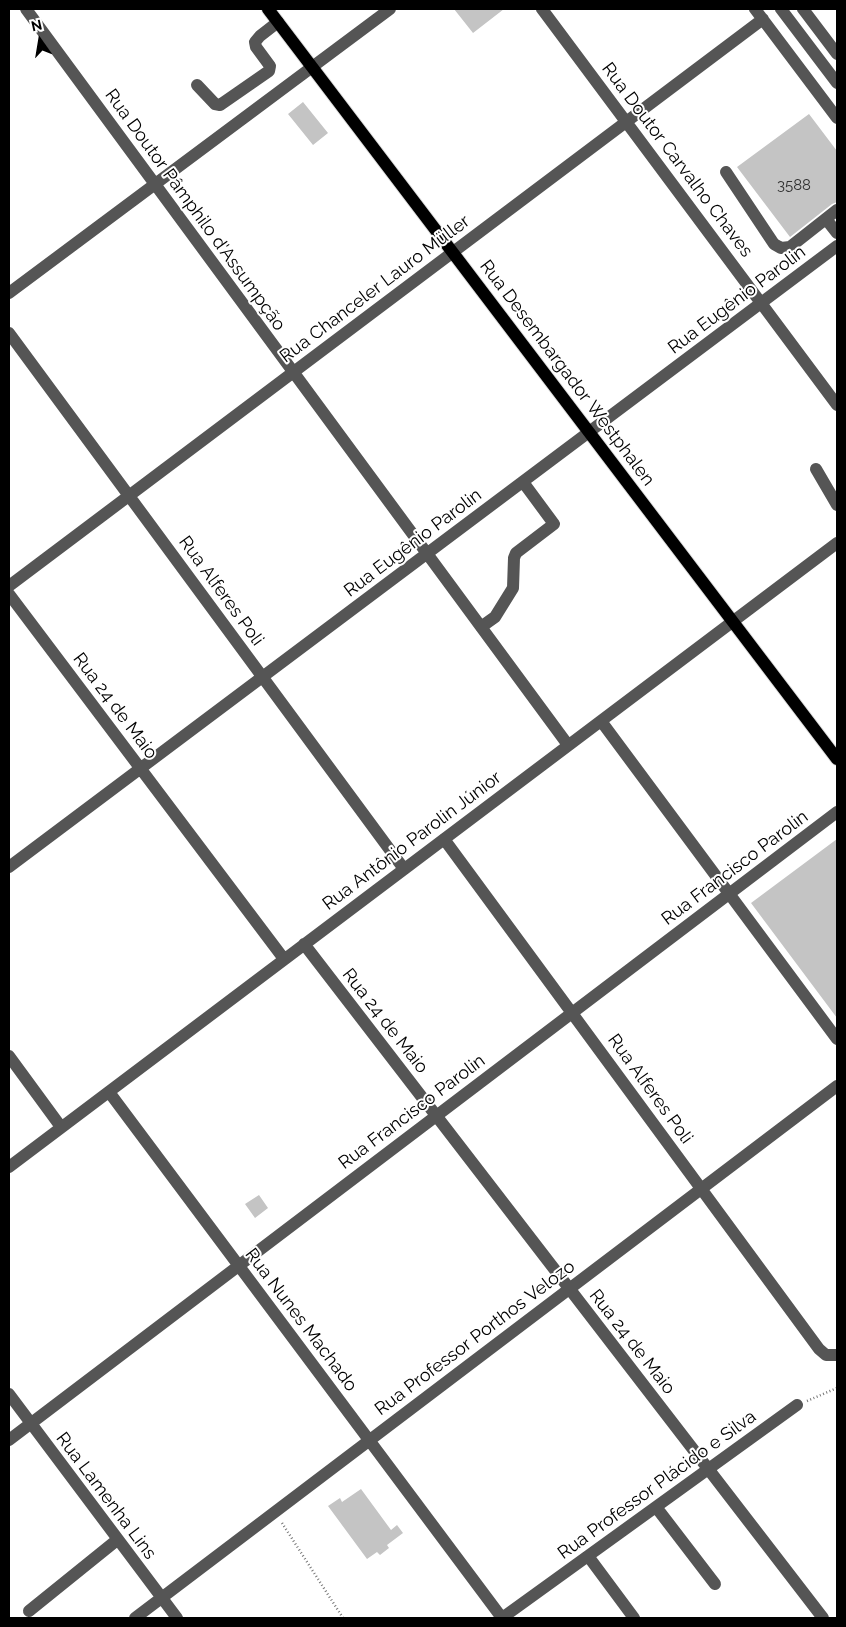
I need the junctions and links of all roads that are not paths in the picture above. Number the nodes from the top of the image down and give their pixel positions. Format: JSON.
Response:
{"nodes":[{"id":1,"x":26,"y":9,"type":"edge"},
{"id":2,"x":268,"y":9,"type":"edge"},
{"id":3,"x":390,"y":9,"type":"edge"},
{"id":4,"x":542,"y":9,"type":"edge"},
{"id":5,"x":754,"y":9,"type":"edge"},
{"id":6,"x":782,"y":9,"type":"edge"},
{"id":7,"x":803,"y":9,"type":"edge"},
{"id":8,"x":762,"y":19,"type":"junction"},
{"id":9,"x":278,"y":22,"type":"junction"},
{"id":10,"x":837,"y":54,"type":"edge"},
{"id":11,"x":312,"y":66,"type":"junction"},
{"id":12,"x":837,"y":83,"type":"edge"},
{"id":13,"x":197,"y":85,"type":"dead end"},
{"id":14,"x":837,"y":118,"type":"edge"},
{"id":15,"x":626,"y":122,"type":"junction"},
{"id":16,"x":726,"y":172,"type":"dead end"},
{"id":17,"x":155,"y":184,"type":"junction"},
{"id":18,"x":837,"y":210,"type":"edge"},
{"id":19,"x":826,"y":219,"type":"junction"},
{"id":20,"x":837,"y":233,"type":"edge"},
{"id":21,"x":837,"y":246,"type":"edge"},
{"id":22,"x":453,"y":252,"type":"junction"},
{"id":23,"x":9,"y":292,"type":"edge"},
{"id":24,"x":762,"y":303,"type":"junction"},
{"id":25,"x":9,"y":333,"type":"edge"},
{"id":26,"x":293,"y":372,"type":"junction"},
{"id":27,"x":837,"y":405,"type":"edge"},
{"id":28,"x":589,"y":432,"type":"junction"},
{"id":29,"x":816,"y":469,"type":"dead end"},
{"id":30,"x":523,"y":482,"type":"junction"},
{"id":31,"x":129,"y":496,"type":"junction"},
{"id":32,"x":837,"y":505,"type":"edge"},
{"id":33,"x":837,"y":543,"type":"edge"},
{"id":34,"x":427,"y":554,"type":"junction"},
{"id":35,"x":9,"y":586,"type":"edge"},
{"id":36,"x":9,"y":594,"type":"edge"},
{"id":37,"x":733,"y":621,"type":"junction"},
{"id":38,"x":481,"y":627,"type":"junction"},
{"id":39,"x":263,"y":677,"type":"junction"},
{"id":40,"x":601,"y":720,"type":"junction"},
{"id":41,"x":568,"y":745,"type":"junction"},
{"id":42,"x":837,"y":759,"type":"edge"},
{"id":43,"x":140,"y":769,"type":"junction"},
{"id":44,"x":837,"y":812,"type":"edge"},
{"id":45,"x":444,"y":839,"type":"junction"},
{"id":46,"x":9,"y":867,"type":"edge"},
{"id":47,"x":404,"y":869,"type":"junction"},
{"id":48,"x":730,"y":894,"type":"junction"},
{"id":49,"x":304,"y":944,"type":"junction"},
{"id":50,"x":284,"y":960,"type":"junction"},
{"id":51,"x":572,"y":1013,"type":"junction"},
{"id":52,"x":837,"y":1040,"type":"edge"},
{"id":53,"x":9,"y":1056,"type":"edge"},
{"id":54,"x":837,"y":1086,"type":"edge"},
{"id":55,"x":109,"y":1092,"type":"junction"},
{"id":56,"x":436,"y":1116,"type":"junction"},
{"id":57,"x":62,"y":1127,"type":"junction"},
{"id":58,"x":9,"y":1167,"type":"edge"},
{"id":59,"x":701,"y":1189,"type":"junction"},
{"id":60,"x":238,"y":1266,"type":"junction"},
{"id":61,"x":569,"y":1289,"type":"junction"},
{"id":62,"x":834,"y":1356,"type":"edge"},
{"id":63,"x":9,"y":1394,"type":"edge"},
{"id":64,"x":797,"y":1405,"type":"road end"},
{"id":65,"x":30,"y":1423,"type":"junction"},
{"id":66,"x":9,"y":1440,"type":"edge"},
{"id":67,"x":369,"y":1441,"type":"junction"},
{"id":68,"x":708,"y":1469,"type":"junction"},
{"id":69,"x":656,"y":1507,"type":"junction"},
{"id":70,"x":117,"y":1540,"type":"junction"},
{"id":71,"x":588,"y":1556,"type":"junction"},
{"id":72,"x":715,"y":1584,"type":"dead end"},
{"id":73,"x":161,"y":1598,"type":"junction"},
{"id":74,"x":28,"y":1611,"type":"dead end"},
{"id":75,"x":135,"y":1618,"type":"edge"},
{"id":76,"x":177,"y":1618,"type":"edge"},
{"id":77,"x":502,"y":1618,"type":"edge"},
{"id":78,"x":634,"y":1618,"type":"edge"},
{"id":79,"x":823,"y":1618,"type":"edge"}],
"edges":[{"from":1,"to":17,"type":"street","name":"Rua Doutor Pâmphilo d'Assumpção"},
{"from":2,"to":9,"type":"main road","name":"Rua Desembargador Westphalen"},
{"from":3,"to":11,"type":"street"},
{"from":4,"to":15,"type":"street","name":"Rua Doutor Carvalho Chaves"},
{"from":5,"to":8,"type":"street"},
{"from":6,"to":12,"type":"street"},
{"from":7,"to":10,"type":"street"},
{"from":8,"to":14,"type":"street"},
{"from":8,"to":15,"type":"street","name":"Rua Chanceler Lauro Müller"},
{"from":9,"to":11,"type":"main road","name":"Rua Desembargador Westphalen"},
{"from":9,"to":13,"type":"street"},
{"from":11,"to":17,"type":"street"},
{"from":11,"to":22,"type":"main road","name":"Rua Desembargador Westphalen"},
{"from":15,"to":22,"type":"street","name":"Rua Chanceler Lauro Müller"},
{"from":15,"to":24,"type":"street","name":"Rua Doutor Carvalho Chaves"},
{"from":16,"to":19,"type":"street"},
{"from":17,"to":23,"type":"street"},
{"from":17,"to":26,"type":"street","name":"Rua Doutor Pâmphilo d'Assumpção"},
{"from":18,"to":19,"type":"street"},
{"from":19,"to":20,"type":"street"},
{"from":21,"to":24,"type":"street","name":"Rua Eugênio Parolin"},
{"from":22,"to":26,"type":"street","name":"Rua Chanceler Lauro Müller"},
{"from":22,"to":28,"type":"main road","name":"Rua Desembargador Westphalen"},
{"from":24,"to":27,"type":"street","name":"Rua Doutor Carvalho Chaves"},
{"from":24,"to":28,"type":"street","name":"Rua Eugênio Parolin"},
{"from":25,"to":31,"type":"street","name":"Rua Alferes Poli"},
{"from":26,"to":31,"type":"street","name":"Rua Chanceler Lauro Müller"},
{"from":26,"to":34,"type":"street","name":"Rua Doutor Pâmphilo d'Assumpção"},
{"from":28,"to":30,"type":"street","name":"Rua Eugênio Parolin"},
{"from":28,"to":37,"type":"main road","name":"Rua Desembargador Westphalen"},
{"from":29,"to":32,"type":"street"},
{"from":30,"to":34,"type":"street","name":"Rua Eugênio Parolin"},
{"from":30,"to":38,"type":"street"},
{"from":31,"to":35,"type":"street","name":"Rua Chanceler Lauro Müller"},
{"from":31,"to":39,"type":"street","name":"Rua Alferes Poli"},
{"from":33,"to":37,"type":"street","name":"Rua Antônio Parolin Júnior"},
{"from":34,"to":38,"type":"street","name":"Rua Doutor Pâmphilo d'Assumpção"},
{"from":34,"to":39,"type":"street","name":"Rua Eugênio Parolin"},
{"from":36,"to":43,"type":"street","name":"Rua 24 de Maio"},
{"from":37,"to":40,"type":"street","name":"Rua Antônio Parolin Júnior"},
{"from":37,"to":42,"type":"main road","name":"Rua Desembargador Westphalen"},
{"from":38,"to":41,"type":"street","name":"Rua Doutor Pâmphilo d'Assumpção"},
{"from":39,"to":43,"type":"street","name":"Rua Eugênio Parolin"},
{"from":39,"to":47,"type":"street","name":"Rua Alferes Poli"},
{"from":40,"to":41,"type":"street","name":"Rua Antônio Parolin Júnior"},
{"from":40,"to":48,"type":"street"},
{"from":41,"to":45,"type":"street","name":"Rua Antônio Parolin Júnior"},
{"from":43,"to":46,"type":"street","name":"Rua Eugênio Parolin"},
{"from":43,"to":50,"type":"street","name":"Rua 24 de Maio"},
{"from":44,"to":48,"type":"street","name":"Rua Francisco Parolin"},
{"from":45,"to":47,"type":"street","name":"Rua Antônio Parolin Júnior"},
{"from":45,"to":51,"type":"street","name":"Rua Alferes Poli"},
{"from":47,"to":49,"type":"street","name":"Rua Antônio Parolin Júnior"},
{"from":48,"to":51,"type":"street","name":"Rua Francisco Parolin"},
{"from":48,"to":52,"type":"street"},
{"from":49,"to":50,"type":"street","name":"Rua Antônio Parolin Júnior"},
{"from":49,"to":56,"type":"street","name":"Rua 24 de Maio"},
{"from":50,"to":55,"type":"street","name":"Rua Antônio Parolin Júnior"},
{"from":51,"to":56,"type":"street","name":"Rua Francisco Parolin"},
{"from":51,"to":59,"type":"street","name":"Rua Alferes Poli"},
{"from":53,"to":57,"type":"street"},
{"from":54,"to":59,"type":"street","name":"Rua Professor Porthos Velozo"},
{"from":55,"to":57,"type":"street","name":"Rua Antônio Parolin Júnior"},
{"from":55,"to":60,"type":"street","name":"Rua Nunes Machado"},
{"from":56,"to":60,"type":"street","name":"Rua Francisco Parolin"},
{"from":56,"to":61,"type":"street","name":"Rua 24 de Maio"},
{"from":57,"to":58,"type":"street","name":"Rua Antônio Parolin Júnior"},
{"from":59,"to":61,"type":"street","name":"Rua Professor Porthos Velozo"},
{"from":59,"to":62,"type":"street","name":"Rua Alferes Poli"},
{"from":60,"to":65,"type":"street","name":"Rua Francisco Parolin"},
{"from":60,"to":67,"type":"street","name":"Rua Nunes Machado"},
{"from":61,"to":67,"type":"street","name":"Rua Professor Porthos Velozo"},
{"from":61,"to":68,"type":"street","name":"Rua 24 de Maio"},
{"from":63,"to":65,"type":"street","name":"Rua Lamenha Lins"},
{"from":64,"to":68,"type":"street","name":"Rua Professor Plácido e Silva"},
{"from":65,"to":66,"type":"street","name":"Rua Francisco Parolin"},
{"from":65,"to":70,"type":"street","name":"Rua Lamenha Lins"},
{"from":67,"to":73,"type":"street","name":"Rua Professor Porthos Velozo"},
{"from":67,"to":77,"type":"street","name":"Rua Nunes Machado"},
{"from":68,"to":69,"type":"street","name":"Rua Professor Plácido e Silva"},
{"from":68,"to":79,"type":"street","name":"Rua 24 de Maio"},
{"from":69,"to":71,"type":"street","name":"Rua Professor Plácido e Silva"},
{"from":69,"to":72,"type":"street"},
{"from":70,"to":73,"type":"street","name":"Rua Lamenha Lins"},
{"from":70,"to":74,"type":"street"},
{"from":71,"to":77,"type":"street","name":"Rua Professor Plácido e Silva"},
{"from":71,"to":78,"type":"street"},
{"from":73,"to":75,"type":"street","name":"Rua Professor Porthos Velozo"},
{"from":73,"to":76,"type":"street","name":"Rua Lamenha Lins"}]}
